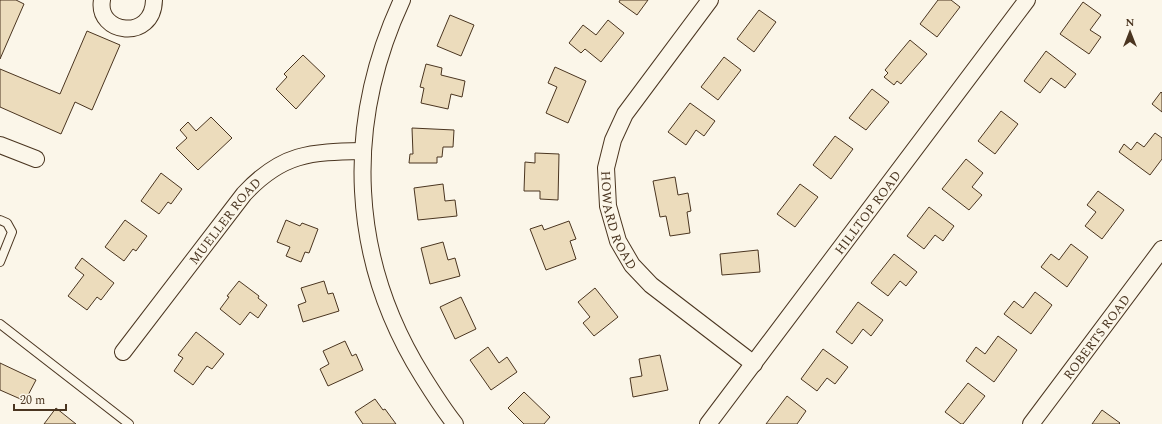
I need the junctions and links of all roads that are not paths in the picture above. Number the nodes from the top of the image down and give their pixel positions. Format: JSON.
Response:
{"nodes":[{"id":1,"x":102,"y":0,"type":"edge"},
{"id":2,"x":154,"y":0,"type":"edge"},
{"id":3,"x":402,"y":0,"type":"edge"},
{"id":4,"x":710,"y":0,"type":"edge"},
{"id":5,"x":1027,"y":0,"type":"edge"},
{"id":6,"x":0,"y":145,"type":"edge"},
{"id":7,"x":363,"y":151,"type":"junction"},
{"id":8,"x":36,"y":159,"type":"dead end"},
{"id":9,"x":0,"y":220,"type":"edge"},
{"id":10,"x":1162,"y":249,"type":"edge"},
{"id":11,"x":0,"y":262,"type":"edge"},
{"id":12,"x":0,"y":324,"type":"edge"},
{"id":13,"x":123,"y":352,"type":"dead end"},
{"id":14,"x":754,"y":364,"type":"junction"},
{"id":15,"x":129,"y":424,"type":"edge"},
{"id":16,"x":455,"y":424,"type":"edge"},
{"id":17,"x":708,"y":424,"type":"edge"},
{"id":18,"x":1030,"y":424,"type":"edge"}],
"edges":[{"from":1,"to":2,"type":"street"},
{"from":3,"to":7,"type":"street"},
{"from":4,"to":14,"type":"street","name":"HOWARD ROAD"},
{"from":5,"to":14,"type":"street","name":"HILLTOP ROAD"},
{"from":6,"to":8,"type":"street"},
{"from":7,"to":13,"type":"street","name":"MUELLER ROAD"},
{"from":7,"to":16,"type":"street"},
{"from":9,"to":11,"type":"lane"},
{"from":10,"to":18,"type":"street","name":"ROBERTS ROAD"},
{"from":12,"to":15,"type":"lane"},
{"from":14,"to":17,"type":"street","name":"HILLTOP ROAD"}]}
